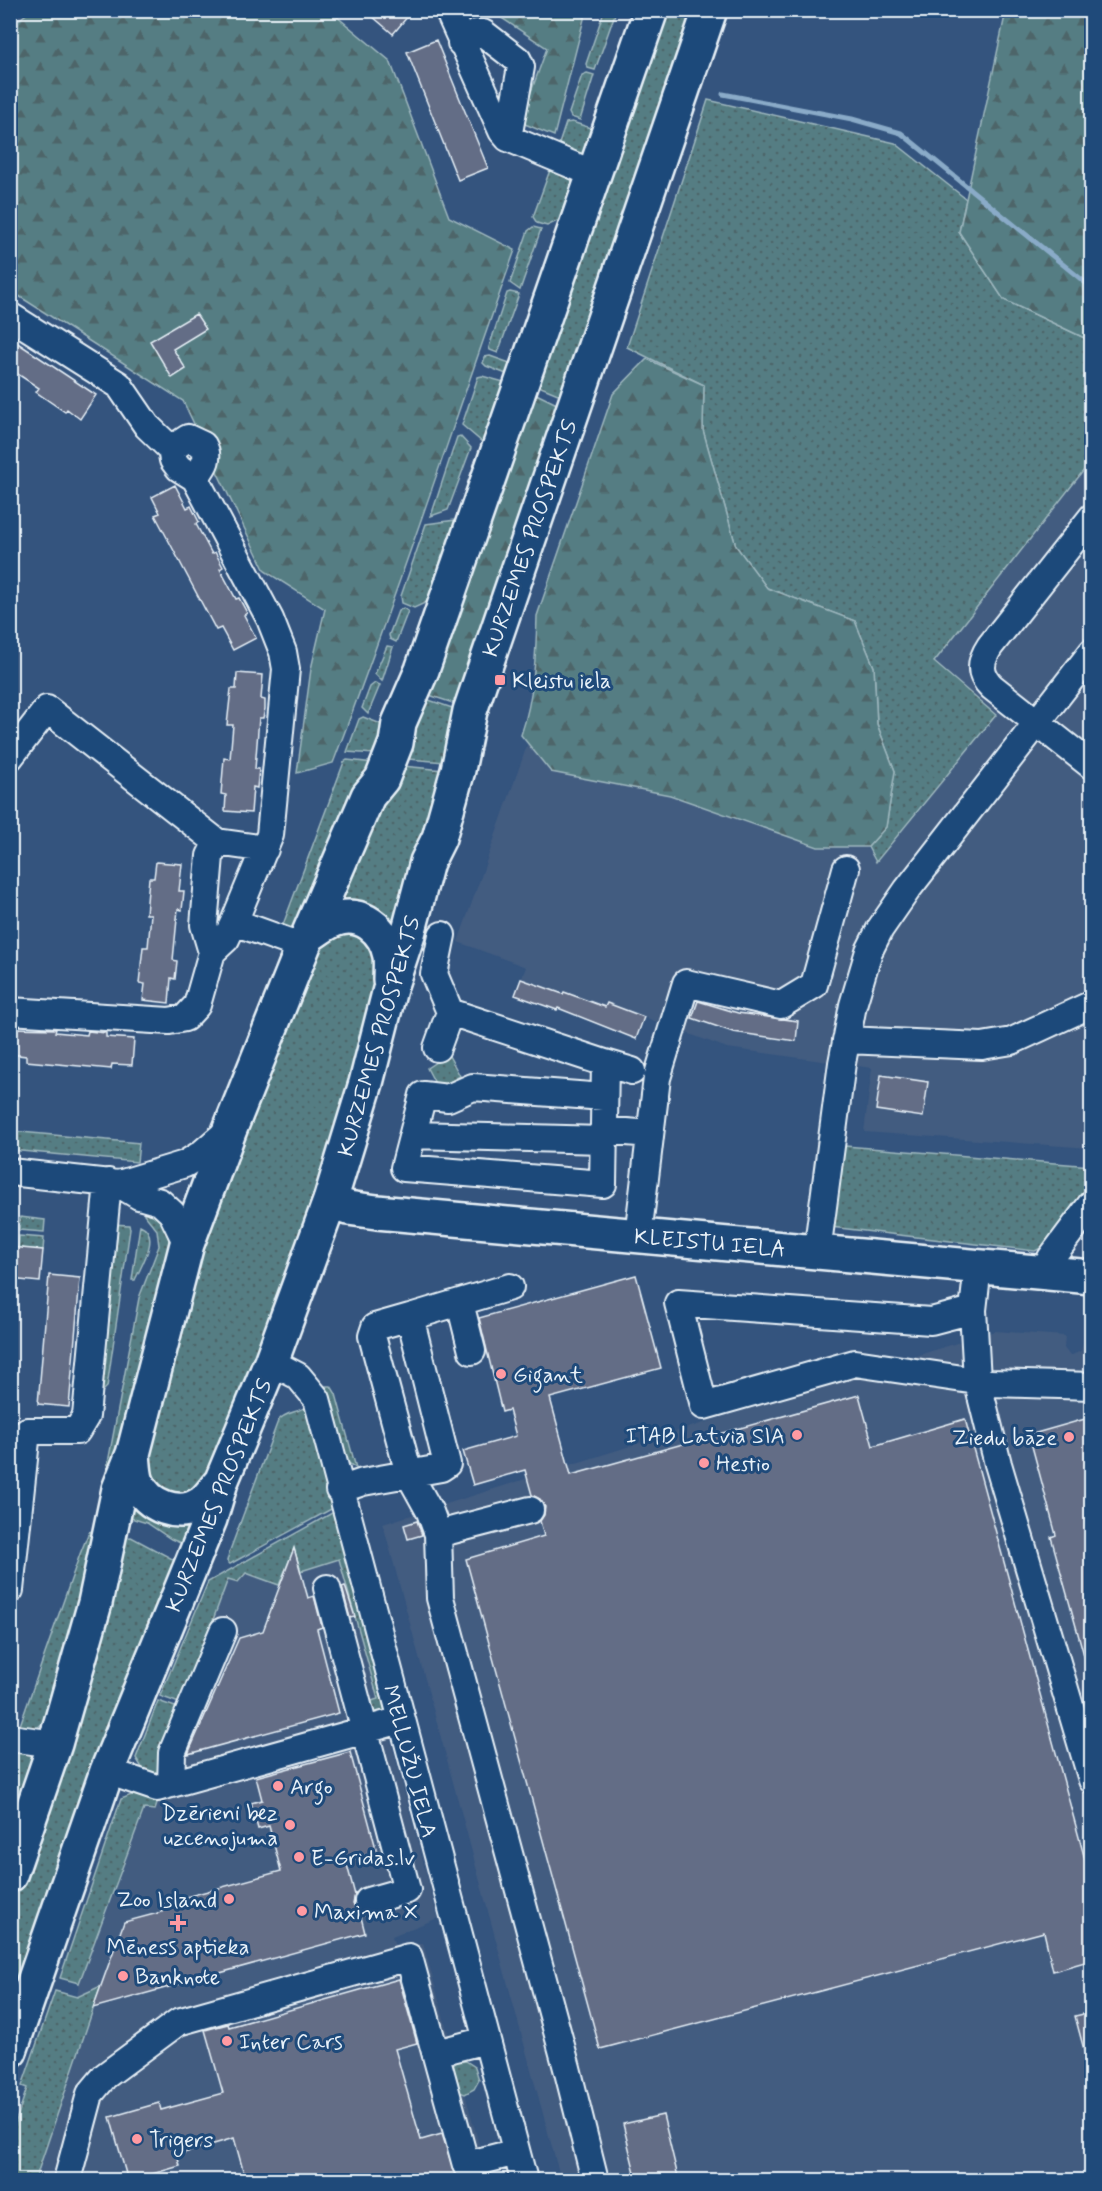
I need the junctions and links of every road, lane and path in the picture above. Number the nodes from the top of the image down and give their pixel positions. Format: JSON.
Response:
{"nodes":[{"id":1,"x":448,"y":10,"type":"edge"},
{"id":2,"x":651,"y":10,"type":"edge"},
{"id":3,"x":710,"y":10,"type":"edge"},
{"id":4,"x":461,"y":43,"type":"junction"},
{"id":5,"x":508,"y":138,"type":"junction"},
{"id":6,"x":594,"y":174,"type":"junction"},
{"id":7,"x":10,"y":316,"type":"edge"},
{"id":8,"x":1092,"y":517,"type":"edge"},
{"id":9,"x":1092,"y":652,"type":"edge"},
{"id":10,"x":1038,"y":723,"type":"junction"},
{"id":11,"x":10,"y":757,"type":"edge"},
{"id":12,"x":1092,"y":766,"type":"edge"},
{"id":13,"x":217,"y":842,"type":"junction"},
{"id":14,"x":265,"y":849,"type":"junction"},
{"id":15,"x":846,"y":869,"type":"dead end"},
{"id":16,"x":234,"y":922,"type":"junction"},
{"id":17,"x":442,"y":935,"type":"dead end"},
{"id":18,"x":306,"y":941,"type":"junction"},
{"id":19,"x":213,"y":952,"type":"junction"},
{"id":20,"x":391,"y":985,"type":"junction"},
{"id":21,"x":1092,"y":1004,"type":"edge"},
{"id":22,"x":10,"y":1011,"type":"edge"},
{"id":23,"x":450,"y":1012,"type":"junction"},
{"id":24,"x":846,"y":1040,"type":"junction"},
{"id":25,"x":437,"y":1048,"type":"dead end"},
{"id":26,"x":605,"y":1063,"type":"junction"},
{"id":27,"x":632,"y":1071,"type":"dead end"},
{"id":28,"x":604,"y":1097,"type":"junction"},
{"id":29,"x":230,"y":1129,"type":"junction"},
{"id":30,"x":650,"y":1134,"type":"junction"},
{"id":31,"x":413,"y":1135,"type":"junction"},
{"id":32,"x":603,"y":1135,"type":"junction"},
{"id":33,"x":10,"y":1172,"type":"edge"},
{"id":34,"x":114,"y":1183,"type":"junction"},
{"id":35,"x":330,"y":1201,"type":"junction"},
{"id":36,"x":1092,"y":1203,"type":"edge"},
{"id":37,"x":638,"y":1236,"type":"junction"},
{"id":38,"x":187,"y":1244,"type":"junction"},
{"id":39,"x":817,"y":1252,"type":"junction"},
{"id":40,"x":978,"y":1266,"type":"junction"},
{"id":41,"x":1044,"y":1272,"type":"junction"},
{"id":42,"x":1092,"y":1276,"type":"edge"},
{"id":43,"x":510,"y":1287,"type":"dead end"},
{"id":44,"x":460,"y":1303,"type":"junction"},
{"id":45,"x":973,"y":1310,"type":"junction"},
{"id":46,"x":410,"y":1317,"type":"junction"},
{"id":47,"x":472,"y":1351,"type":"dead end"},
{"id":48,"x":272,"y":1362,"type":"junction"},
{"id":49,"x":976,"y":1380,"type":"junction"},
{"id":50,"x":1092,"y":1386,"type":"edge"},
{"id":51,"x":133,"y":1454,"type":"junction"},
{"id":52,"x":409,"y":1474,"type":"junction"},
{"id":53,"x":221,"y":1482,"type":"junction"},
{"id":54,"x":339,"y":1490,"type":"junction"},
{"id":55,"x":530,"y":1510,"type":"dead end"},
{"id":56,"x":438,"y":1534,"type":"junction"},
{"id":57,"x":327,"y":1588,"type":"dead end"},
{"id":58,"x":10,"y":1590,"type":"edge"},
{"id":59,"x":223,"y":1631,"type":"dead end"},
{"id":60,"x":401,"y":1720,"type":"junction"},
{"id":61,"x":363,"y":1730,"type":"junction"},
{"id":62,"x":10,"y":1738,"type":"edge"},
{"id":63,"x":55,"y":1744,"type":"junction"},
{"id":64,"x":107,"y":1771,"type":"junction"},
{"id":65,"x":1092,"y":1780,"type":"edge"},
{"id":66,"x":171,"y":1784,"type":"junction"},
{"id":67,"x":429,"y":1826,"type":"junction"},
{"id":68,"x":393,"y":1836,"type":"junction"},
{"id":69,"x":10,"y":1875,"type":"edge"},
{"id":70,"x":368,"y":1900,"type":"dead end"},
{"id":71,"x":486,"y":2040,"type":"junction"},
{"id":72,"x":10,"y":2051,"type":"edge"},
{"id":73,"x":436,"y":2053,"type":"junction"},
{"id":74,"x":516,"y":2152,"type":"junction"},
{"id":75,"x":67,"y":2181,"type":"edge"},
{"id":76,"x":524,"y":2181,"type":"edge"},
{"id":77,"x":595,"y":2181,"type":"edge"}],
"edges":[{"from":1,"to":4,"type":"street"},
{"from":2,"to":6,"type":"main road"},
{"from":3,"to":20,"type":"main road","name":"KURZEMES PROSPEKTS"},
{"from":4,"to":5,"type":"street"},
{"from":4,"to":5,"type":"street"},
{"from":5,"to":6,"type":"street"},
{"from":6,"to":18,"type":"main road"},
{"from":7,"to":14,"type":"street"},
{"from":8,"to":10,"type":"street"},
{"from":9,"to":10,"type":"street"},
{"from":10,"to":12,"type":"street"},
{"from":10,"to":24,"type":"street"},
{"from":11,"to":13,"type":"street"},
{"from":13,"to":14,"type":"street"},
{"from":13,"to":19,"type":"street"},
{"from":14,"to":16,"type":"street"},
{"from":15,"to":30,"type":"street"},
{"from":16,"to":18,"type":"street"},
{"from":16,"to":19,"type":"street"},
{"from":17,"to":23,"type":"street"},
{"from":18,"to":20,"type":"main road"},
{"from":18,"to":29,"type":"main road"},
{"from":19,"to":22,"type":"street"},
{"from":20,"to":35,"type":"main road","name":"KURZEMES PROSPEKTS"},
{"from":21,"to":24,"type":"street"},
{"from":23,"to":25,"type":"street"},
{"from":23,"to":26,"type":"street"},
{"from":24,"to":39,"type":"street"},
{"from":26,"to":27,"type":"street"},
{"from":26,"to":28,"type":"street"},
{"from":28,"to":31,"type":"street"},
{"from":28,"to":32,"type":"street"},
{"from":29,"to":34,"type":"street"},
{"from":29,"to":38,"type":"main road"},
{"from":30,"to":32,"type":"street"},
{"from":30,"to":37,"type":"street"},
{"from":31,"to":32,"type":"street"},
{"from":31,"to":32,"type":"street"},
{"from":33,"to":34,"type":"street"},
{"from":34,"to":38,"type":"street"},
{"from":34,"to":58,"type":"street"},
{"from":35,"to":37,"type":"main road","name":"KLEISTU IELA"},
{"from":35,"to":48,"type":"main road","name":"KURZEMES PROSPEKTS"},
{"from":36,"to":41,"type":"street"},
{"from":37,"to":39,"type":"main road","name":"KLEISTU IELA"},
{"from":38,"to":51,"type":"main road"},
{"from":39,"to":40,"type":"main road","name":"KLEISTU IELA"},
{"from":40,"to":41,"type":"main road","name":"KLEISTU IELA"},
{"from":40,"to":45,"type":"street"},
{"from":41,"to":42,"type":"main road","name":"KLEISTU IELA"},
{"from":43,"to":44,"type":"street"},
{"from":44,"to":46,"type":"street"},
{"from":44,"to":47,"type":"street"},
{"from":45,"to":49,"type":"street"},
{"from":45,"to":49,"type":"street"},
{"from":46,"to":52,"type":"street"},
{"from":46,"to":52,"type":"street"},
{"from":48,"to":53,"type":"main road","name":"KURZEMES PROSPEKTS"},
{"from":48,"to":54,"type":"street","name":"MELLUŽU IELA"},
{"from":49,"to":50,"type":"street"},
{"from":49,"to":65,"type":"street"},
{"from":51,"to":53,"type":"main road"},
{"from":51,"to":63,"type":"main road"},
{"from":52,"to":54,"type":"street"},
{"from":52,"to":56,"type":"street"},
{"from":53,"to":64,"type":"main road","name":"KURZEMES PROSPEKTS"},
{"from":54,"to":60,"type":"street","name":"MELLUŽU IELA"},
{"from":55,"to":56,"type":"street"},
{"from":56,"to":77,"type":"street"},
{"from":57,"to":61,"type":"street"},
{"from":59,"to":66,"type":"street"},
{"from":60,"to":61,"type":"street"},
{"from":60,"to":67,"type":"street","name":"MELLUŽU IELA"},
{"from":61,"to":66,"type":"street"},
{"from":61,"to":68,"type":"street"},
{"from":62,"to":63,"type":"street"},
{"from":63,"to":69,"type":"main road"},
{"from":64,"to":66,"type":"street"},
{"from":64,"to":72,"type":"main road","name":"KURZEMES PROSPEKTS"},
{"from":67,"to":68,"type":"street"},
{"from":67,"to":71,"type":"street","name":"MELLUŽU IELA"},
{"from":68,"to":70,"type":"street"},
{"from":71,"to":73,"type":"street"},
{"from":71,"to":74,"type":"street","name":"MELLUŽU IELA"},
{"from":73,"to":74,"type":"street"},
{"from":73,"to":75,"type":"street"},
{"from":74,"to":76,"type":"street","name":"MELLUŽU IELA"}]}
